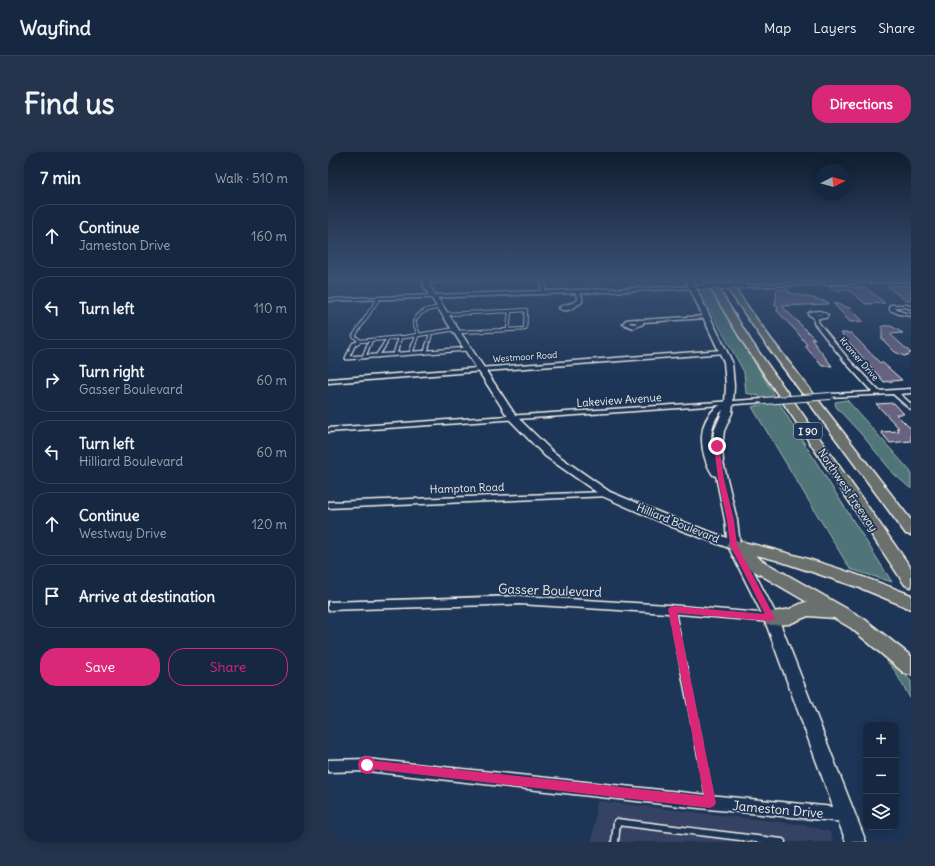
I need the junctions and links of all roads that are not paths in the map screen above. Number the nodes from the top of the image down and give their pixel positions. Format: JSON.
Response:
{"nodes":[{"id":1,"x":370,"y":310,"type":"edge"},
{"id":2,"x":426,"y":310,"type":"edge"},
{"id":3,"x":444,"y":310,"type":"edge"},
{"id":4,"x":523,"y":310,"type":"edge"},
{"id":5,"x":526,"y":310,"type":"edge"},
{"id":6,"x":705,"y":310,"type":"edge"},
{"id":7,"x":722,"y":310,"type":"edge"},
{"id":8,"x":746,"y":310,"type":"edge"},
{"id":9,"x":894,"y":310,"type":"edge"},
{"id":10,"x":510,"y":311,"type":"junction"},
{"id":11,"x":446,"y":314,"type":"junction"},
{"id":12,"x":909,"y":314,"type":"edge"},
{"id":13,"x":706,"y":317,"type":"junction"},
{"id":14,"x":816,"y":317,"type":"dead end"},
{"id":15,"x":640,"y":321,"type":"dead end"},
{"id":16,"x":508,"y":330,"type":"junction"},
{"id":17,"x":457,"y":331,"type":"junction"},
{"id":18,"x":431,"y":333,"type":"junction"},
{"id":19,"x":418,"y":335,"type":"junction"},
{"id":20,"x":400,"y":338,"type":"junction"},
{"id":21,"x":388,"y":339,"type":"junction"},
{"id":22,"x":371,"y":340,"type":"junction"},
{"id":23,"x":360,"y":341,"type":"junction"},
{"id":24,"x":468,"y":349,"type":"junction"},
{"id":25,"x":426,"y":352,"type":"junction"},
{"id":26,"x":723,"y":352,"type":"junction"},
{"id":27,"x":411,"y":353,"type":"junction"},
{"id":28,"x":396,"y":354,"type":"junction"},
{"id":29,"x":377,"y":356,"type":"junction"},
{"id":30,"x":364,"y":357,"type":"junction"},
{"id":31,"x":481,"y":370,"type":"junction"},
{"id":32,"x":328,"y":381,"type":"edge"},
{"id":33,"x":911,"y":391,"type":"edge"},
{"id":34,"x":895,"y":392,"type":"junction"},
{"id":35,"x":877,"y":393,"type":"junction"},
{"id":36,"x":729,"y":404,"type":"junction"},
{"id":37,"x":911,"y":407,"type":"edge"},
{"id":38,"x":513,"y":418,"type":"junction"},
{"id":39,"x":328,"y":430,"type":"edge"},
{"id":40,"x":606,"y":494,"type":"junction"},
{"id":41,"x":328,"y":505,"type":"edge"},
{"id":42,"x":911,"y":530,"type":"edge"},
{"id":43,"x":734,"y":545,"type":"junction"},
{"id":44,"x":911,"y":581,"type":"edge"},
{"id":45,"x":911,"y":602,"type":"edge"},
{"id":46,"x":328,"y":606,"type":"edge"},
{"id":47,"x":672,"y":609,"type":"junction"},
{"id":48,"x":771,"y":618,"type":"junction"},
{"id":49,"x":854,"y":621,"type":"junction"},
{"id":50,"x":911,"y":667,"type":"edge"},
{"id":51,"x":328,"y":766,"type":"edge"},
{"id":52,"x":710,"y":803,"type":"junction"},
{"id":53,"x":846,"y":815,"type":"junction"},
{"id":54,"x":615,"y":842,"type":"edge"},
{"id":55,"x":782,"y":842,"type":"edge"},
{"id":56,"x":856,"y":842,"type":"edge"}],
"edges":[{"from":1,"to":23,"type":"lane"},
{"from":2,"to":19,"type":"lane"},
{"from":3,"to":11,"type":"main road","name":"Hilliard Boulevard"},
{"from":4,"to":10,"type":"lane"},
{"from":5,"to":16,"type":"lane"},
{"from":6,"to":13,"type":"main road"},
{"from":7,"to":44,"type":"highway","name":"Northwest Freeway","number":"I 90"},
{"from":8,"to":42,"type":"highway","number":"I 90"},
{"from":9,"to":12,"type":"street"},
{"from":10,"to":11,"type":"lane"},
{"from":10,"to":16,"type":"lane"},
{"from":11,"to":17,"type":"main road","name":"Hilliard Boulevard"},
{"from":13,"to":15,"type":"street"},
{"from":13,"to":26,"type":"main road"},
{"from":14,"to":35,"type":"street","name":"Kramer Drive"},
{"from":16,"to":17,"type":"lane"},
{"from":17,"to":18,"type":"lane"},
{"from":17,"to":24,"type":"main road","name":"Hilliard Boulevard"},
{"from":18,"to":19,"type":"lane"},
{"from":18,"to":25,"type":"lane"},
{"from":19,"to":20,"type":"lane"},
{"from":19,"to":27,"type":"lane"},
{"from":20,"to":21,"type":"lane"},
{"from":20,"to":28,"type":"lane"},
{"from":21,"to":22,"type":"lane"},
{"from":21,"to":29,"type":"lane"},
{"from":22,"to":23,"type":"lane"},
{"from":22,"to":30,"type":"lane"},
{"from":23,"to":30,"type":"lane"},
{"from":24,"to":25,"type":"lane"},
{"from":24,"to":31,"type":"main road","name":"Hilliard Boulevard"},
{"from":25,"to":27,"type":"lane"},
{"from":26,"to":31,"type":"street","name":"Westmoor Road"},
{"from":26,"to":36,"type":"main road"},
{"from":27,"to":28,"type":"lane"},
{"from":28,"to":29,"type":"lane"},
{"from":29,"to":30,"type":"lane"},
{"from":31,"to":32,"type":"street","name":"Westmoor Road"},
{"from":31,"to":38,"type":"main road","name":"Hilliard Boulevard"},
{"from":33,"to":34,"type":"street","name":"Lakeview Avenue"},
{"from":34,"to":35,"type":"street","name":"Lakeview Avenue"},
{"from":34,"to":37,"type":"street"},
{"from":35,"to":36,"type":"street","name":"Lakeview Avenue","bridge":true},
{"from":36,"to":38,"type":"street","name":"Lakeview Avenue"},
{"from":36,"to":43,"type":"main road"},
{"from":38,"to":39,"type":"street","name":"Lakeview Avenue"},
{"from":38,"to":40,"type":"main road","name":"Hilliard Boulevard"},
{"from":40,"to":41,"type":"street","name":"Hampton Road"},
{"from":40,"to":43,"type":"main road","name":"Hilliard Boulevard"},
{"from":43,"to":45,"type":"highway"},
{"from":43,"to":48,"type":"main road","name":"Hilliard Boulevard"},
{"from":43,"to":49,"type":"highway"},
{"from":46,"to":47,"type":"street","name":"Gasser Boulevard"},
{"from":47,"to":48,"type":"street","name":"Gasser Boulevard"},
{"from":47,"to":52,"type":"lane"},
{"from":48,"to":49,"type":"highway"},
{"from":48,"to":53,"type":"main road","name":"Hilliard Boulevard"},
{"from":49,"to":50,"type":"highway"},
{"from":51,"to":52,"type":"street","name":"Jameston Drive"},
{"from":52,"to":53,"type":"street","name":"Jameston Drive"},
{"from":53,"to":56,"type":"main road","name":"Hilliard Boulevard"},
{"from":54,"to":55,"type":"lane"}]}
